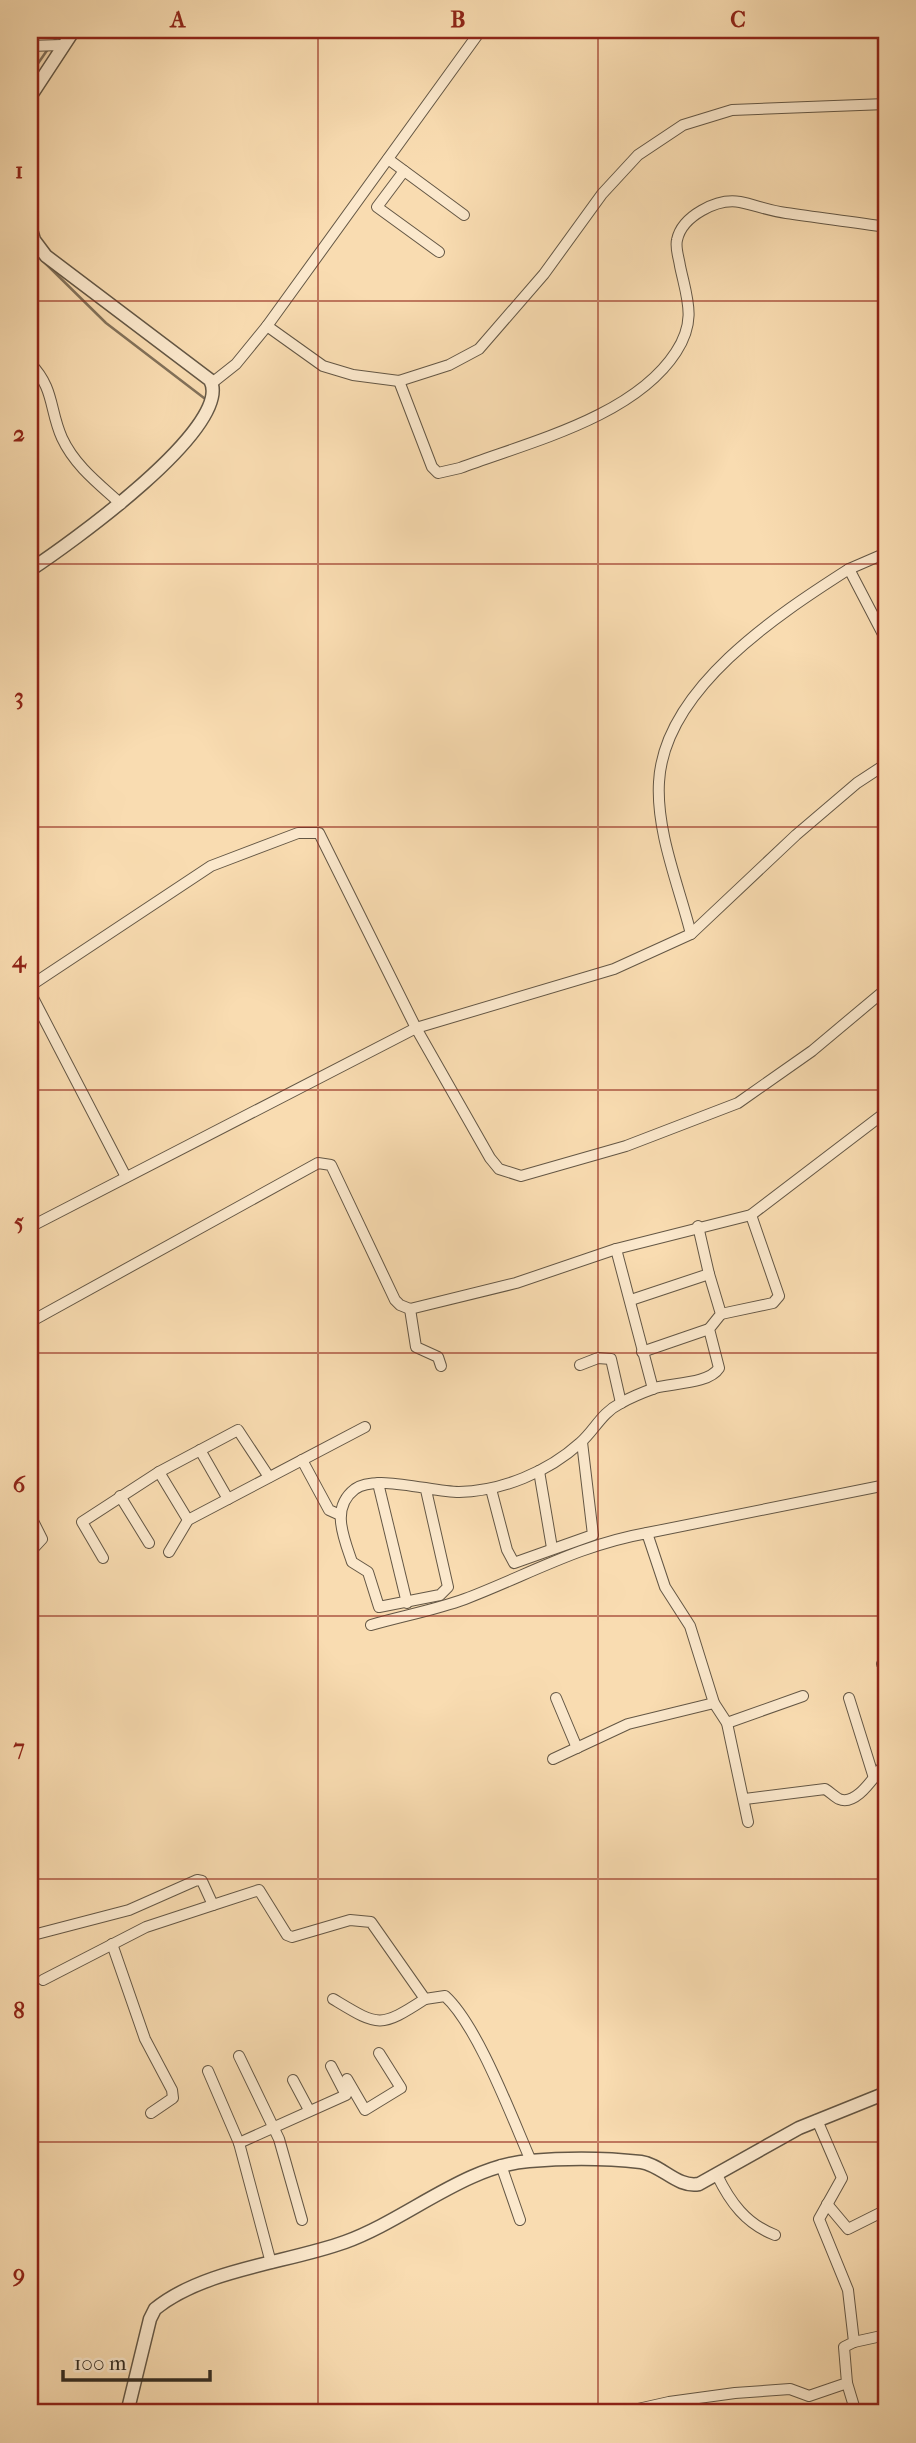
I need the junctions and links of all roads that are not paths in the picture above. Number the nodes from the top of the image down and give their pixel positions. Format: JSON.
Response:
{"nodes":[{"id":1,"x":74,"y":30,"type":"edge"},
{"id":2,"x":481,"y":30,"type":"edge"},
{"id":3,"x":34,"y":45,"type":"edge"},
{"id":4,"x":62,"y":45,"type":"junction"},
{"id":5,"x":30,"y":97,"type":"edge"},
{"id":6,"x":886,"y":104,"type":"edge"},
{"id":7,"x":388,"y":159,"type":"junction"},
{"id":8,"x":404,"y":171,"type":"junction"},
{"id":9,"x":464,"y":215,"type":"dead end"},
{"id":10,"x":30,"y":226,"type":"edge"},
{"id":11,"x":886,"y":227,"type":"edge"},
{"id":12,"x":439,"y":252,"type":"dead end"},
{"id":13,"x":267,"y":326,"type":"junction"},
{"id":14,"x":30,"y":363,"type":"edge"},
{"id":15,"x":399,"y":381,"type":"junction"},
{"id":16,"x":212,"y":383,"type":"junction"},
{"id":17,"x":121,"y":504,"type":"junction"},
{"id":18,"x":886,"y":553,"type":"edge"},
{"id":19,"x":849,"y":569,"type":"junction"},
{"id":20,"x":30,"y":570,"type":"edge"},
{"id":21,"x":886,"y":640,"type":"edge"},
{"id":22,"x":886,"y":764,"type":"edge"},
{"id":23,"x":691,"y":934,"type":"junction"},
{"id":24,"x":30,"y":986,"type":"edge"},
{"id":25,"x":886,"y":989,"type":"edge"},
{"id":26,"x":30,"y":992,"type":"edge"},
{"id":27,"x":416,"y":1028,"type":"junction"},
{"id":28,"x":886,"y":1112,"type":"edge"},
{"id":29,"x":126,"y":1177,"type":"junction"},
{"id":30,"x":751,"y":1215,"type":"junction"},
{"id":31,"x":698,"y":1226,"type":"junction"},
{"id":32,"x":30,"y":1227,"type":"edge"},
{"id":33,"x":616,"y":1249,"type":"junction"},
{"id":34,"x":709,"y":1273,"type":"junction"},
{"id":35,"x":631,"y":1300,"type":"junction"},
{"id":36,"x":410,"y":1308,"type":"junction"},
{"id":37,"x":721,"y":1314,"type":"junction"},
{"id":38,"x":30,"y":1322,"type":"edge"},
{"id":39,"x":709,"y":1329,"type":"junction"},
{"id":40,"x":642,"y":1352,"type":"junction"},
{"id":41,"x":580,"y":1365,"type":"dead end"},
{"id":42,"x":441,"y":1366,"type":"dead end"},
{"id":43,"x":653,"y":1389,"type":"junction"},
{"id":44,"x":621,"y":1403,"type":"junction"},
{"id":45,"x":365,"y":1427,"type":"dead end"},
{"id":46,"x":582,"y":1442,"type":"junction"},
{"id":47,"x":200,"y":1450,"type":"junction"},
{"id":48,"x":302,"y":1460,"type":"junction"},
{"id":49,"x":538,"y":1471,"type":"junction"},
{"id":50,"x":159,"y":1472,"type":"junction"},
{"id":51,"x":269,"y":1477,"type":"junction"},
{"id":52,"x":378,"y":1483,"type":"junction"},
{"id":53,"x":886,"y":1485,"type":"edge"},
{"id":54,"x":426,"y":1489,"type":"junction"},
{"id":55,"x":491,"y":1489,"type":"junction"},
{"id":56,"x":120,"y":1496,"type":"junction"},
{"id":57,"x":228,"y":1499,"type":"junction"},
{"id":58,"x":30,"y":1515,"type":"edge"},
{"id":59,"x":340,"y":1515,"type":"junction"},
{"id":60,"x":188,"y":1520,"type":"junction"},
{"id":61,"x":647,"y":1534,"type":"junction"},
{"id":62,"x":149,"y":1543,"type":"dead end"},
{"id":63,"x":552,"y":1548,"type":"junction"},
{"id":64,"x":30,"y":1552,"type":"edge"},
{"id":65,"x":169,"y":1552,"type":"dead end"},
{"id":66,"x":103,"y":1558,"type":"dead end"},
{"id":67,"x":407,"y":1603,"type":"junction"},
{"id":68,"x":371,"y":1625,"type":"dead end"},
{"id":69,"x":803,"y":1696,"type":"dead end"},
{"id":70,"x":556,"y":1698,"type":"dead end"},
{"id":71,"x":849,"y":1698,"type":"dead end"},
{"id":72,"x":713,"y":1703,"type":"junction"},
{"id":73,"x":727,"y":1723,"type":"junction"},
{"id":74,"x":577,"y":1748,"type":"junction"},
{"id":75,"x":553,"y":1759,"type":"dead end"},
{"id":76,"x":886,"y":1763,"type":"edge"},
{"id":77,"x":874,"y":1778,"type":"junction"},
{"id":78,"x":745,"y":1799,"type":"junction"},
{"id":79,"x":748,"y":1822,"type":"dead end"},
{"id":80,"x":214,"y":1905,"type":"junction"},
{"id":81,"x":33,"y":1935,"type":"dead end"},
{"id":82,"x":112,"y":1944,"type":"junction"},
{"id":83,"x":43,"y":1980,"type":"dead end"},
{"id":84,"x":333,"y":1999,"type":"dead end"},
{"id":85,"x":425,"y":1999,"type":"junction"},
{"id":86,"x":379,"y":2053,"type":"dead end"},
{"id":87,"x":239,"y":2056,"type":"dead end"},
{"id":88,"x":331,"y":2066,"type":"dead end"},
{"id":89,"x":208,"y":2071,"type":"dead end"},
{"id":90,"x":347,"y":2079,"type":"dead end"},
{"id":91,"x":293,"y":2080,"type":"dead end"},
{"id":92,"x":350,"y":2093,"type":"junction"},
{"id":93,"x":886,"y":2093,"type":"edge"},
{"id":94,"x":309,"y":2110,"type":"junction"},
{"id":95,"x":151,"y":2113,"type":"dead end"},
{"id":96,"x":820,"y":2125,"type":"junction"},
{"id":97,"x":273,"y":2127,"type":"junction"},
{"id":98,"x":239,"y":2143,"type":"junction"},
{"id":99,"x":531,"y":2161,"type":"junction"},
{"id":100,"x":502,"y":2168,"type":"junction"},
{"id":101,"x":721,"y":2182,"type":"junction"},
{"id":102,"x":827,"y":2204,"type":"junction"},
{"id":103,"x":886,"y":2210,"type":"edge"},
{"id":104,"x":302,"y":2220,"type":"dead end"},
{"id":105,"x":520,"y":2220,"type":"dead end"},
{"id":106,"x":775,"y":2235,"type":"dead end"},
{"id":107,"x":271,"y":2263,"type":"junction"},
{"id":108,"x":886,"y":2335,"type":"edge"},
{"id":109,"x":854,"y":2342,"type":"junction"},
{"id":110,"x":847,"y":2383,"type":"junction"},
{"id":111,"x":127,"y":2413,"type":"edge"},
{"id":112,"x":620,"y":2413,"type":"edge"},
{"id":113,"x":856,"y":2413,"type":"edge"}],
"edges":[{"from":1,"to":4,"type":"street"},
{"from":2,"to":7,"type":"street"},
{"from":3,"to":4,"type":"street"},
{"from":4,"to":5,"type":"street"},
{"from":6,"to":15,"type":"street"},
{"from":7,"to":8,"type":"street"},
{"from":7,"to":13,"type":"street"},
{"from":8,"to":9,"type":"street"},
{"from":8,"to":12,"type":"street"},
{"from":10,"to":16,"type":"street"},
{"from":11,"to":15,"type":"street"},
{"from":13,"to":15,"type":"street"},
{"from":13,"to":16,"type":"street"},
{"from":14,"to":17,"type":"street"},
{"from":16,"to":17,"type":"street"},
{"from":17,"to":20,"type":"street"},
{"from":18,"to":19,"type":"street"},
{"from":19,"to":21,"type":"street"},
{"from":19,"to":23,"type":"street"},
{"from":22,"to":23,"type":"street"},
{"from":23,"to":27,"type":"street"},
{"from":24,"to":27,"type":"street"},
{"from":25,"to":27,"type":"street"},
{"from":26,"to":29,"type":"street"},
{"from":27,"to":29,"type":"street"},
{"from":28,"to":30,"type":"street"},
{"from":29,"to":32,"type":"street"},
{"from":30,"to":31,"type":"street"},
{"from":30,"to":37,"type":"street"},
{"from":31,"to":33,"type":"street"},
{"from":31,"to":34,"type":"street"},
{"from":33,"to":35,"type":"street"},
{"from":33,"to":36,"type":"street"},
{"from":34,"to":35,"type":"street"},
{"from":34,"to":37,"type":"street"},
{"from":35,"to":40,"type":"street"},
{"from":36,"to":38,"type":"street"},
{"from":36,"to":42,"type":"street"},
{"from":37,"to":39,"type":"street"},
{"from":39,"to":40,"type":"street"},
{"from":39,"to":43,"type":"street"},
{"from":40,"to":43,"type":"street"},
{"from":41,"to":44,"type":"street"},
{"from":43,"to":44,"type":"street"},
{"from":44,"to":46,"type":"street"},
{"from":45,"to":48,"type":"street"},
{"from":46,"to":49,"type":"street"},
{"from":46,"to":63,"type":"street"},
{"from":47,"to":50,"type":"street"},
{"from":47,"to":51,"type":"street"},
{"from":47,"to":57,"type":"street"},
{"from":48,"to":51,"type":"street"},
{"from":48,"to":59,"type":"street"},
{"from":49,"to":55,"type":"street"},
{"from":49,"to":63,"type":"street"},
{"from":50,"to":56,"type":"street"},
{"from":50,"to":60,"type":"street"},
{"from":51,"to":57,"type":"street"},
{"from":52,"to":54,"type":"street"},
{"from":52,"to":59,"type":"street"},
{"from":52,"to":67,"type":"street"},
{"from":53,"to":61,"type":"street"},
{"from":54,"to":55,"type":"street"},
{"from":54,"to":67,"type":"street"},
{"from":55,"to":63,"type":"street"},
{"from":56,"to":62,"type":"street"},
{"from":56,"to":66,"type":"street"},
{"from":57,"to":60,"type":"street"},
{"from":58,"to":64,"type":"street"},
{"from":59,"to":67,"type":"street"},
{"from":60,"to":65,"type":"street"},
{"from":61,"to":68,"type":"street"},
{"from":61,"to":72,"type":"street"},
{"from":69,"to":73,"type":"street"},
{"from":70,"to":74,"type":"street"},
{"from":71,"to":77,"type":"street"},
{"from":72,"to":73,"type":"street"},
{"from":72,"to":74,"type":"street"},
{"from":73,"to":78,"type":"street"},
{"from":74,"to":75,"type":"street"},
{"from":76,"to":77,"type":"street"},
{"from":77,"to":78,"type":"street"},
{"from":78,"to":79,"type":"street"},
{"from":80,"to":81,"type":"street"},
{"from":80,"to":82,"type":"street"},
{"from":80,"to":85,"type":"street"},
{"from":82,"to":83,"type":"street"},
{"from":82,"to":95,"type":"street"},
{"from":84,"to":85,"type":"street"},
{"from":85,"to":99,"type":"street"},
{"from":86,"to":92,"type":"street"},
{"from":87,"to":97,"type":"street"},
{"from":88,"to":92,"type":"street"},
{"from":89,"to":98,"type":"street"},
{"from":90,"to":92,"type":"street"},
{"from":91,"to":94,"type":"street"},
{"from":92,"to":94,"type":"street"},
{"from":93,"to":96,"type":"street"},
{"from":94,"to":97,"type":"street"},
{"from":96,"to":101,"type":"street"},
{"from":96,"to":102,"type":"street"},
{"from":97,"to":98,"type":"street"},
{"from":97,"to":104,"type":"street"},
{"from":98,"to":107,"type":"street"},
{"from":99,"to":100,"type":"street"},
{"from":99,"to":101,"type":"street"},
{"from":100,"to":105,"type":"street"},
{"from":100,"to":107,"type":"street"},
{"from":101,"to":106,"type":"street"},
{"from":102,"to":103,"type":"street"},
{"from":102,"to":109,"type":"street"},
{"from":107,"to":111,"type":"street"},
{"from":108,"to":109,"type":"street"},
{"from":109,"to":110,"type":"street"},
{"from":110,"to":112,"type":"street"},
{"from":110,"to":113,"type":"street"}]}
